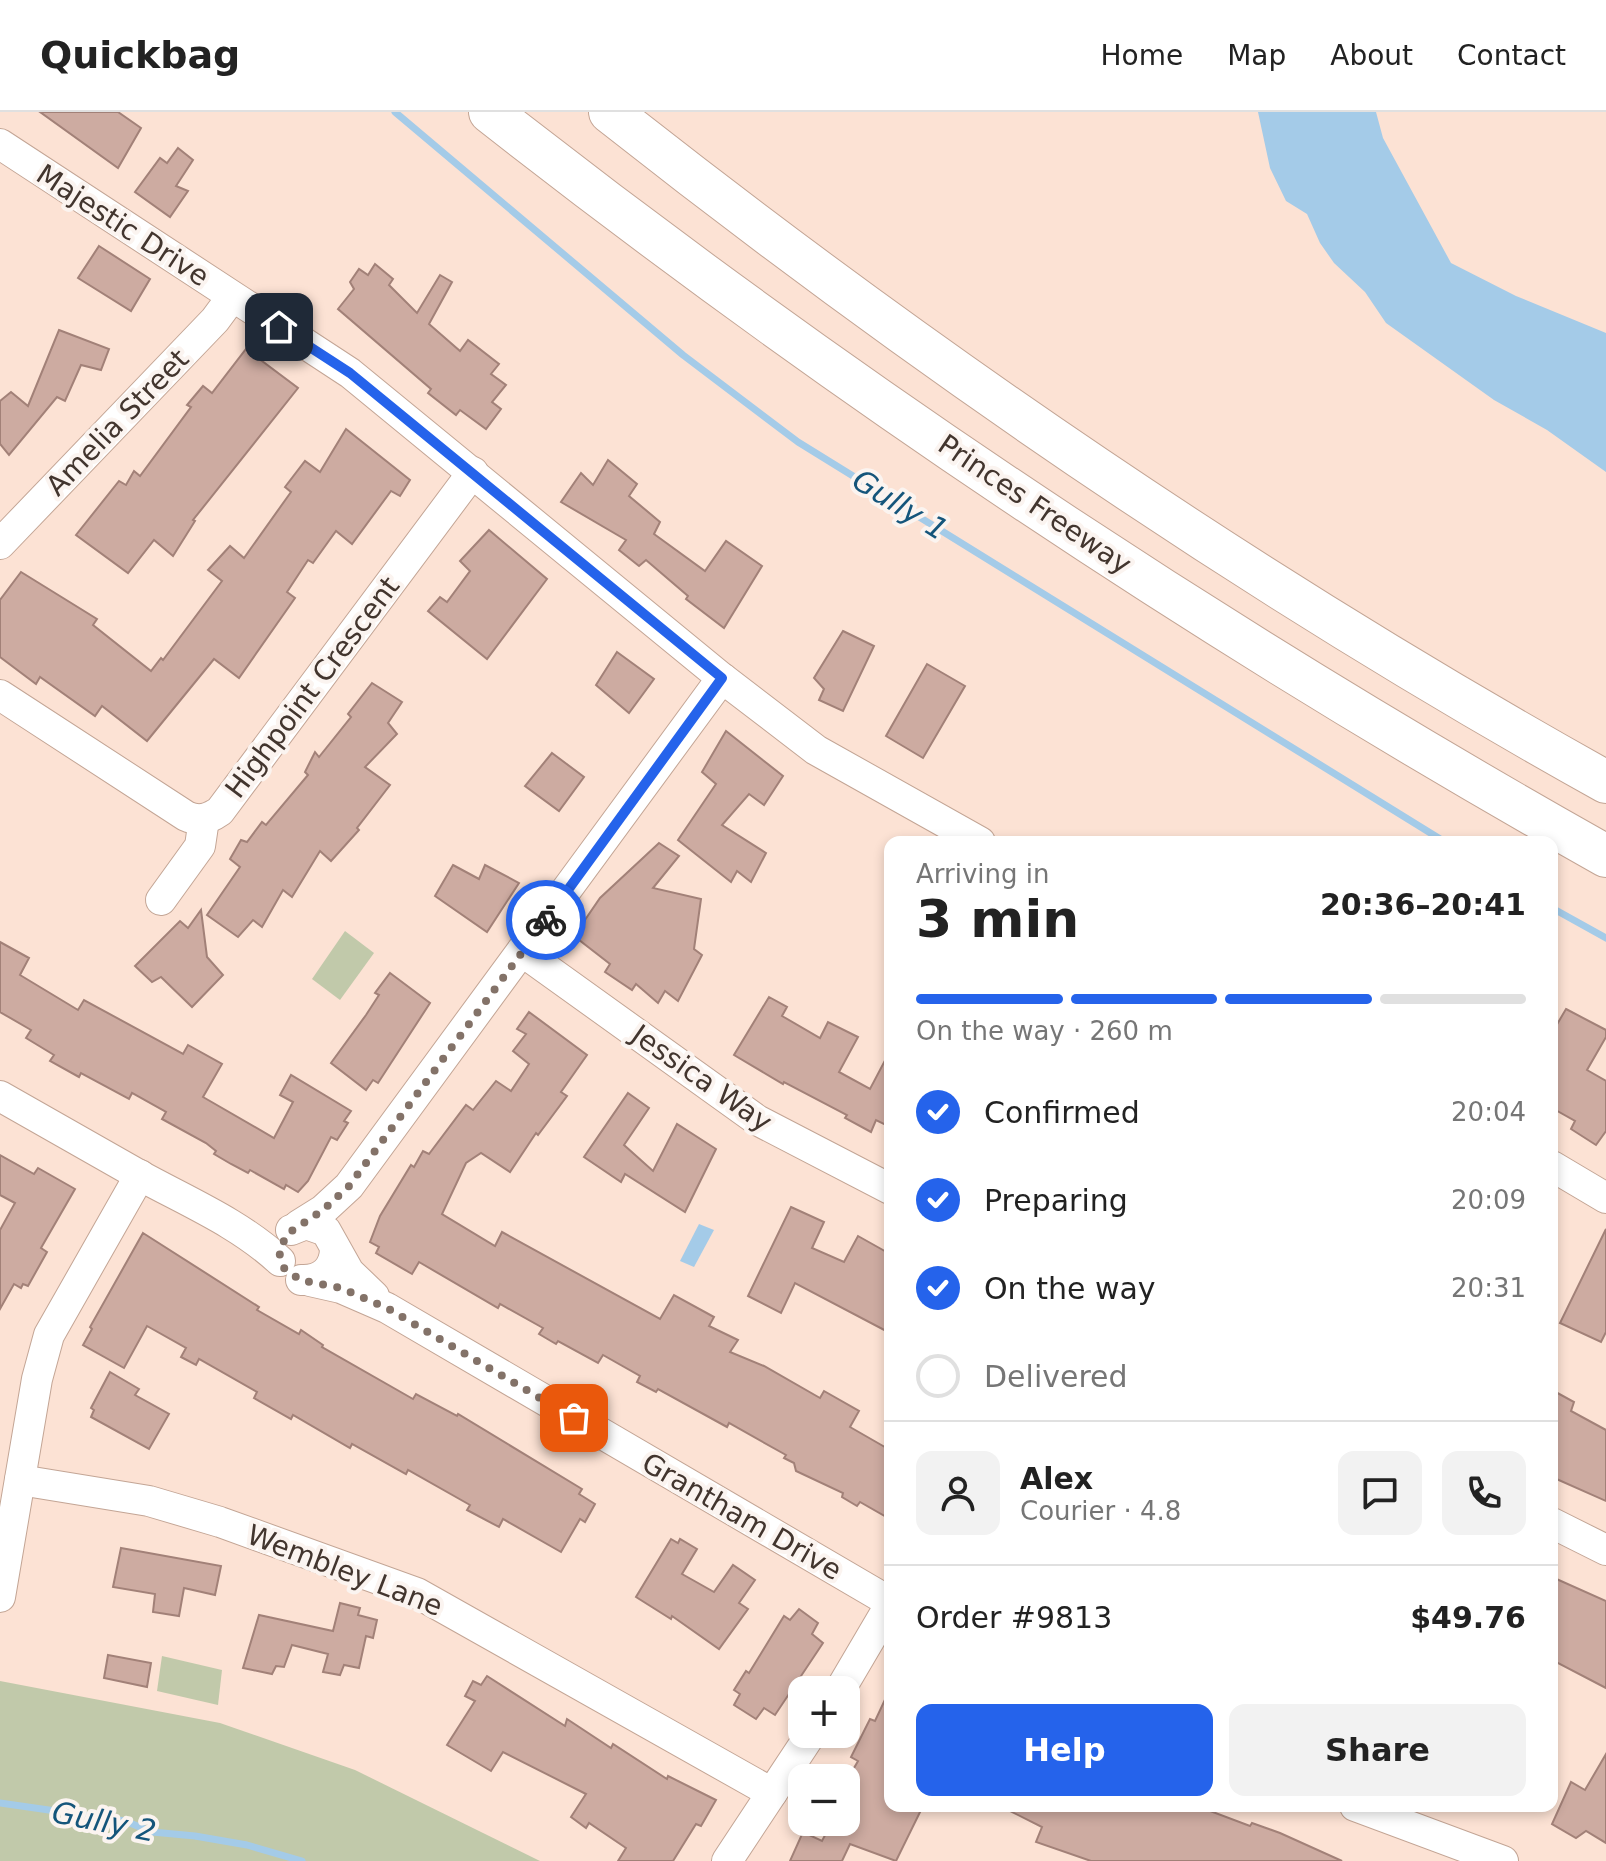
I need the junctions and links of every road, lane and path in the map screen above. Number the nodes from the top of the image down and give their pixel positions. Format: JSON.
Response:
{"nodes":[{"id":1,"x":490,"y":112,"type":"edge"},
{"id":2,"x":610,"y":112,"type":"edge"},
{"id":3,"x":0,"y":144,"type":"edge"},
{"id":4,"x":232,"y":297,"type":"junction"},
{"id":5,"x":473,"y":472,"type":"junction"},
{"id":6,"x":0,"y":544,"type":"edge"},
{"id":7,"x":722,"y":678,"type":"junction"},
{"id":8,"x":0,"y":695,"type":"edge"},
{"id":9,"x":1606,"y":782,"type":"edge"},
{"id":10,"x":204,"y":819,"type":"junction"},
{"id":11,"x":969,"y":836,"type":"edge"},
{"id":12,"x":1606,"y":856,"type":"edge"},
{"id":13,"x":161,"y":900,"type":"dead end"},
{"id":14,"x":523,"y":952,"type":"junction"},
{"id":15,"x":0,"y":1096,"type":"edge"},
{"id":16,"x":1558,"y":1170,"type":"edge"},
{"id":17,"x":140,"y":1175,"type":"junction"},
{"id":18,"x":349,"y":1186,"type":"junction"},
{"id":19,"x":884,"y":1186,"type":"edge"},
{"id":20,"x":1606,"y":1198,"type":"edge"},
{"id":21,"x":230,"y":1222,"type":"junction"},
{"id":22,"x":296,"y":1227,"type":"junction"},
{"id":23,"x":335,"y":1247,"type":"junction"},
{"id":24,"x":280,"y":1261,"type":"junction"},
{"id":25,"x":310,"y":1281,"type":"junction"},
{"id":26,"x":387,"y":1308,"type":"junction"},
{"id":27,"x":14,"y":1470,"type":"edge"},
{"id":28,"x":1558,"y":1526,"type":"edge"},
{"id":29,"x":1606,"y":1550,"type":"edge"},
{"id":30,"x":0,"y":1597,"type":"edge"},
{"id":31,"x":884,"y":1599,"type":"edge"},
{"id":32,"x":884,"y":1613,"type":"edge"},
{"id":33,"x":848,"y":1676,"type":"edge"},
{"id":34,"x":802,"y":1748,"type":"edge"},
{"id":35,"x":772,"y":1793,"type":"junction"},
{"id":36,"x":1371,"y":1812,"type":"edge"},
{"id":37,"x":727,"y":1861,"type":"edge"},
{"id":38,"x":1503,"y":1861,"type":"edge"}],
"edges":[{"from":1,"to":12,"type":"highway","name":"Princes Freeway"},
{"from":2,"to":9,"type":"highway"},
{"from":3,"to":4,"type":"street","name":"Majestic Drive"},
{"from":4,"to":5,"type":"street","name":"Majestic Drive"},
{"from":4,"to":6,"type":"street","name":"Amelia Street"},
{"from":5,"to":7,"type":"street","name":"Majestic Drive"},
{"from":5,"to":10,"type":"street","name":"Highpoint Crescent"},
{"from":7,"to":11,"type":"street","name":"Majestic Drive"},
{"from":7,"to":14,"type":"street"},
{"from":8,"to":10,"type":"street","name":"Highpoint Crescent"},
{"from":10,"to":13,"type":"street"},
{"from":14,"to":18,"type":"street"},
{"from":14,"to":19,"type":"street","name":"Jessica Way"},
{"from":15,"to":17,"type":"street","name":"Grantham Drive"},
{"from":16,"to":20,"type":"street"},
{"from":17,"to":21,"type":"street","name":"Grantham Drive"},
{"from":17,"to":27,"type":"street"},
{"from":18,"to":22,"type":"street"},
{"from":18,"to":23,"type":"street"},
{"from":21,"to":22,"type":"street","name":"Grantham Drive"},
{"from":21,"to":24,"type":"street","name":"Grantham Drive"},
{"from":22,"to":23,"type":"street","name":"Grantham Drive"},
{"from":22,"to":24,"type":"street"},
{"from":23,"to":25,"type":"street"},
{"from":23,"to":26,"type":"street","name":"Grantham Drive"},
{"from":24,"to":25,"type":"street","name":"Grantham Drive"},
{"from":25,"to":26,"type":"street","name":"Grantham Drive"},
{"from":26,"to":31,"type":"street","name":"Grantham Drive"},
{"from":27,"to":30,"type":"street"},
{"from":27,"to":35,"type":"street","name":"Wembley Lane"},
{"from":28,"to":29,"type":"street"},
{"from":32,"to":33,"type":"street"},
{"from":34,"to":35,"type":"street"},
{"from":35,"to":37,"type":"street"},
{"from":36,"to":38,"type":"street"}]}
